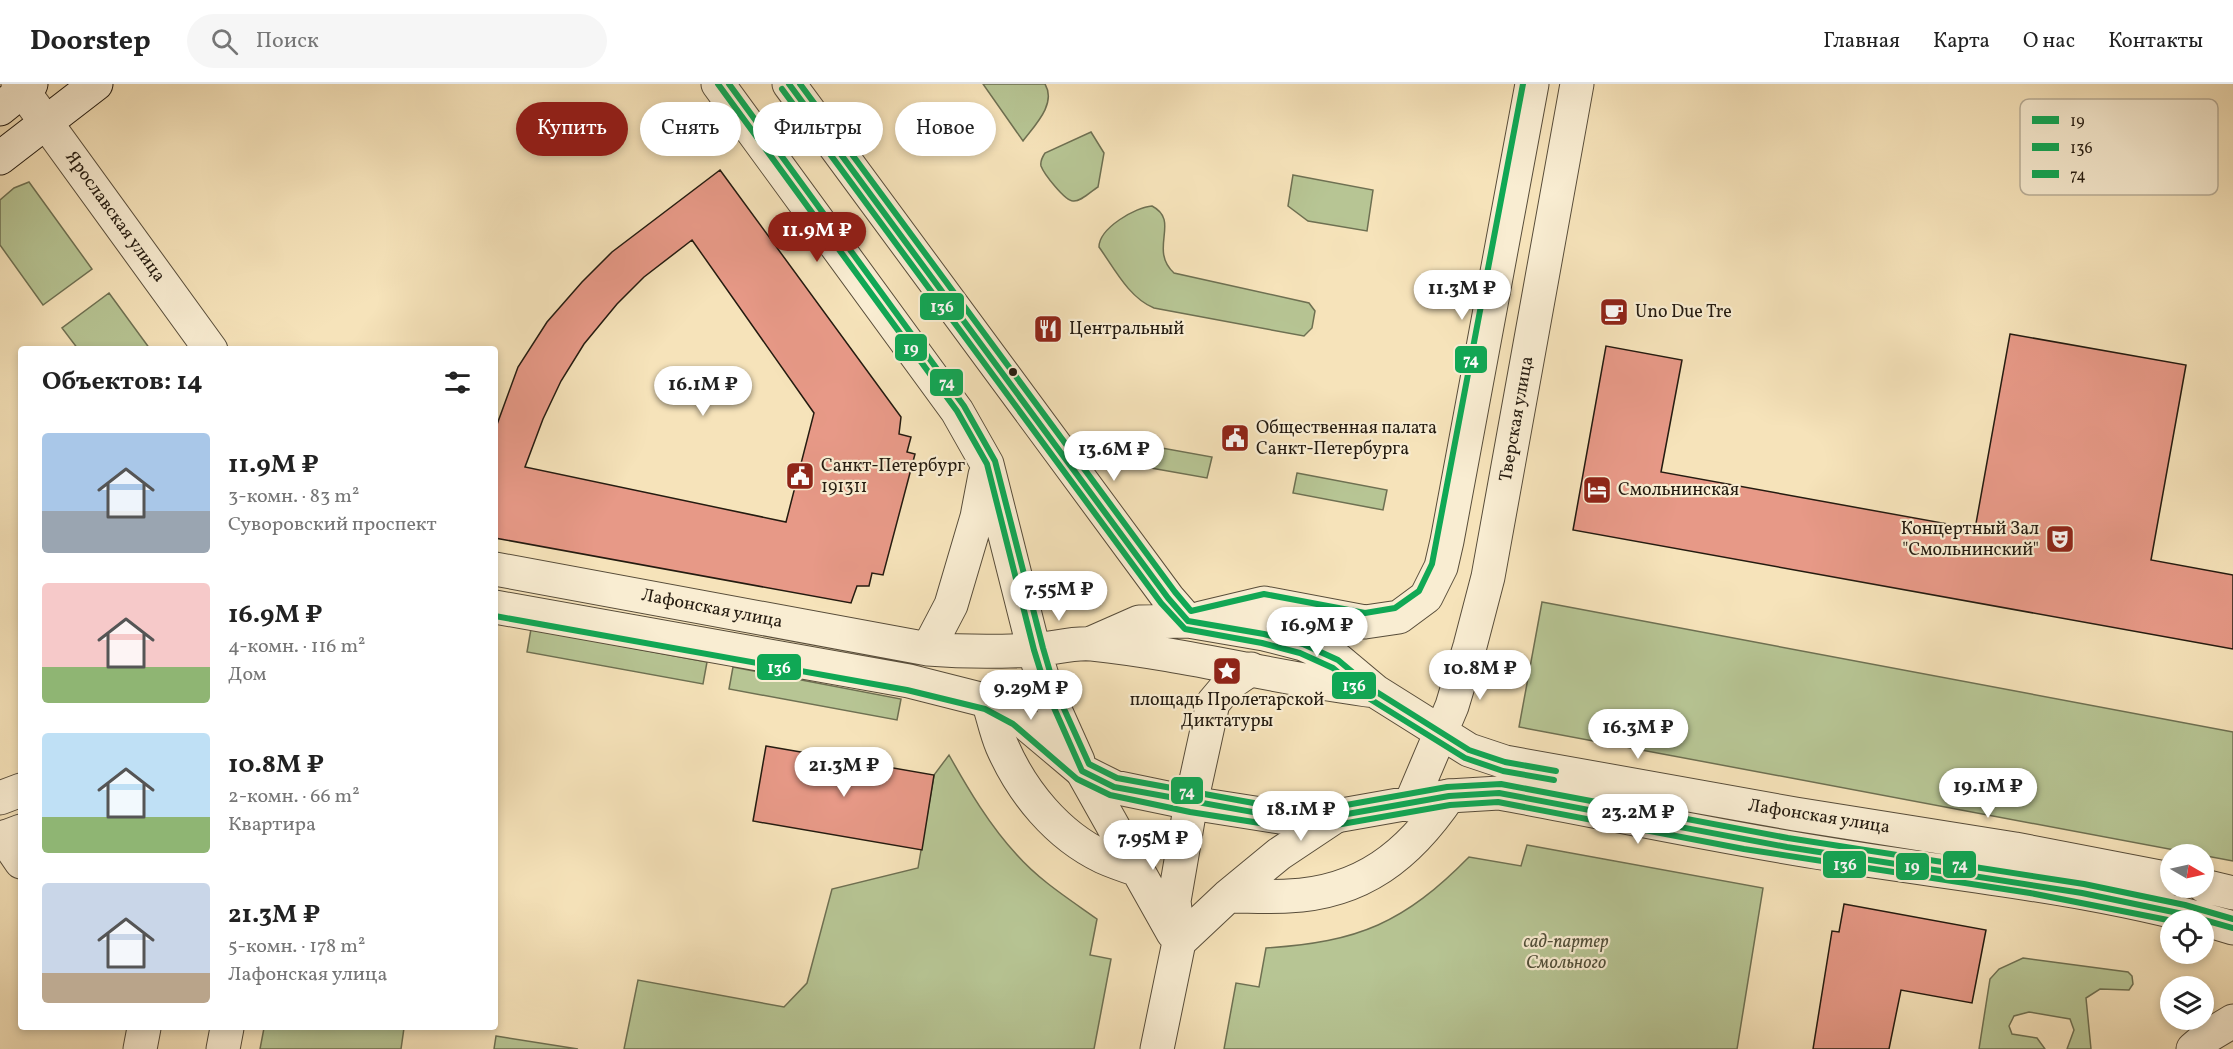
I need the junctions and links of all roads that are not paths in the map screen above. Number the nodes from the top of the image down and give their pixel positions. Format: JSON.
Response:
{"nodes":[{"id":1,"x":96,"y":84,"type":"edge"},
{"id":2,"x":718,"y":84,"type":"edge"},
{"id":3,"x":789,"y":84,"type":"edge"},
{"id":4,"x":1532,"y":84,"type":"edge"},
{"id":5,"x":1577,"y":84,"type":"edge"},
{"id":6,"x":18,"y":92,"type":"edge"},
{"id":7,"x":45,"y":121,"type":"junction"},
{"id":8,"x":0,"y":158,"type":"edge"},
{"id":9,"x":208,"y":346,"type":"edge"},
{"id":10,"x":987,"y":464,"type":"junction"},
{"id":11,"x":498,"y":570,"type":"edge"},
{"id":12,"x":498,"y":608,"type":"edge"},
{"id":13,"x":1188,"y":621,"type":"junction"},
{"id":14,"x":1089,"y":644,"type":"junction"},
{"id":15,"x":928,"y":649,"type":"junction"},
{"id":16,"x":1034,"y":650,"type":"junction"},
{"id":17,"x":1251,"y":669,"type":"junction"},
{"id":18,"x":1375,"y":691,"type":"junction"},
{"id":19,"x":977,"y":698,"type":"junction"},
{"id":20,"x":1441,"y":733,"type":"junction"},
{"id":21,"x":1083,"y":771,"type":"junction"},
{"id":22,"x":18,"y":791,"type":"edge"},
{"id":23,"x":1449,"y":796,"type":"junction"},
{"id":24,"x":0,"y":798,"type":"edge"},
{"id":25,"x":1191,"y":802,"type":"junction"},
{"id":26,"x":1410,"y":805,"type":"junction"},
{"id":27,"x":1336,"y":816,"type":"junction"},
{"id":28,"x":1138,"y":870,"type":"junction"},
{"id":29,"x":2160,"y":877,"type":"edge"},
{"id":30,"x":2214,"y":888,"type":"edge"},
{"id":31,"x":2233,"y":892,"type":"edge"},
{"id":32,"x":1228,"y":896,"type":"junction"},
{"id":33,"x":2233,"y":928,"type":"edge"},
{"id":34,"x":1179,"y":942,"type":"junction"},
{"id":35,"x":2233,"y":1021,"type":"edge"},
{"id":36,"x":227,"y":1030,"type":"edge"},
{"id":37,"x":223,"y":1049,"type":"edge"},
{"id":38,"x":1157,"y":1049,"type":"edge"},
{"id":39,"x":2193,"y":1049,"type":"edge"}],
"edges":[{"from":1,"to":7,"type":"street"},
{"from":2,"to":10,"type":"street"},
{"from":3,"to":13,"type":"street"},
{"from":4,"to":13,"type":"street"},
{"from":5,"to":20,"type":"street","name":"Тверская улица"},
{"from":6,"to":7,"type":"street","name":"Ярославская улица"},
{"from":7,"to":8,"type":"street"},
{"from":7,"to":9,"type":"street","name":"Ярославская улица"},
{"from":10,"to":15,"type":"street"},
{"from":10,"to":16,"type":"street"},
{"from":11,"to":15,"type":"street","name":"Лафонская улица"},
{"from":12,"to":19,"type":"street","name":"Лафонская улица"},
{"from":13,"to":14,"type":"street"},
{"from":13,"to":18,"type":"street"},
{"from":14,"to":16,"type":"street"},
{"from":14,"to":17,"type":"street"},
{"from":15,"to":16,"type":"street"},
{"from":16,"to":21,"type":"street"},
{"from":17,"to":18,"type":"street"},
{"from":17,"to":25,"type":"street"},
{"from":18,"to":20,"type":"street"},
{"from":19,"to":21,"type":"street"},
{"from":19,"to":28,"type":"street"},
{"from":20,"to":26,"type":"street"},
{"from":20,"to":29,"type":"street","name":"Лафонская улица"},
{"from":21,"to":25,"type":"street"},
{"from":21,"to":28,"type":"street"},
{"from":22,"to":24,"type":"street"},
{"from":23,"to":26,"type":"street"},
{"from":23,"to":32,"type":"street"},
{"from":23,"to":33,"type":"street","name":"Лафонская улица"},
{"from":25,"to":27,"type":"street"},
{"from":25,"to":34,"type":"street"},
{"from":26,"to":27,"type":"street"},
{"from":27,"to":32,"type":"street"},
{"from":28,"to":34,"type":"street"},
{"from":30,"to":31,"type":"street"},
{"from":32,"to":34,"type":"street"},
{"from":34,"to":38,"type":"street"},
{"from":35,"to":39,"type":"street"},
{"from":36,"to":37,"type":"street"}]}
